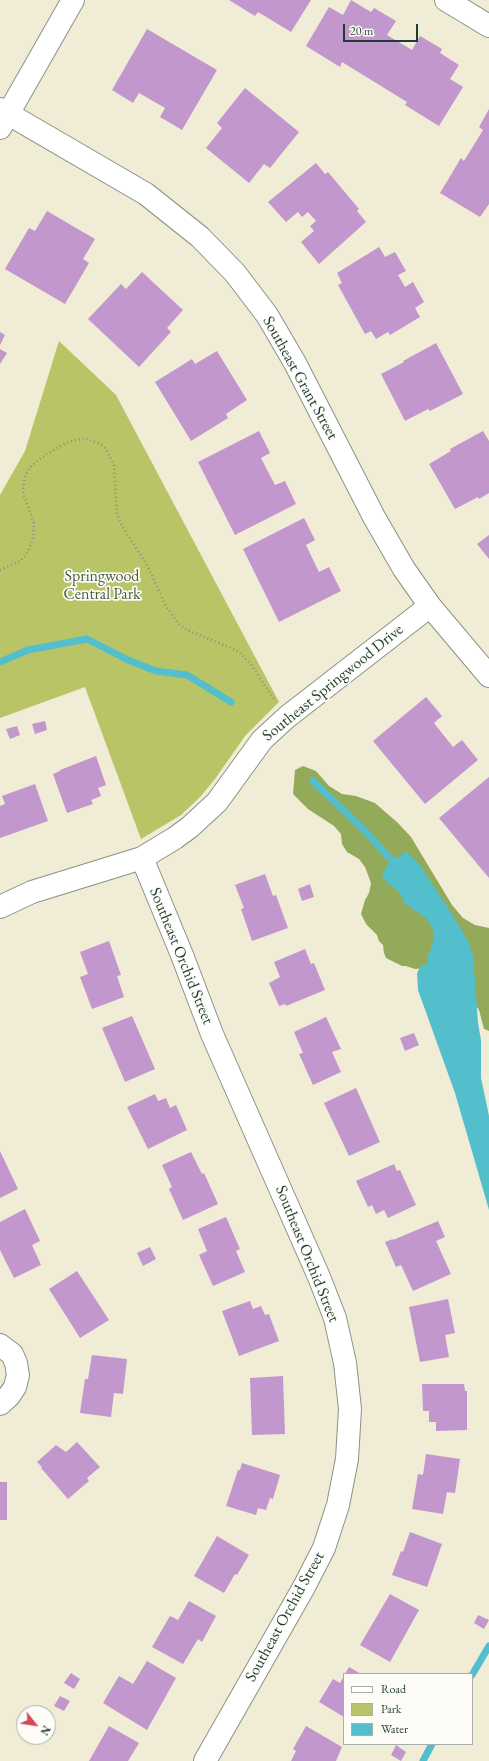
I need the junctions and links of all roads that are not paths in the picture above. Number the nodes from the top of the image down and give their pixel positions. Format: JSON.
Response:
{"nodes":[{"id":1,"x":73,"y":0,"type":"edge"},
{"id":2,"x":446,"y":0,"type":"edge"},
{"id":3,"x":489,"y":26,"type":"edge"},
{"id":4,"x":3,"y":117,"type":"edge"},
{"id":5,"x":430,"y":606,"type":"junction"},
{"id":6,"x":489,"y":676,"type":"edge"},
{"id":7,"x":142,"y":858,"type":"junction"},
{"id":8,"x":0,"y":907,"type":"edge"},
{"id":9,"x":0,"y":1345,"type":"edge"},
{"id":10,"x":0,"y":1404,"type":"edge"},
{"id":11,"x":205,"y":1761,"type":"edge"}],
"edges":[{"from":1,"to":4,"type":"street"},
{"from":2,"to":3,"type":"street"},
{"from":4,"to":5,"type":"street","name":"Southeast Grant Street"},
{"from":5,"to":6,"type":"street","name":"Southeast Grant Street"},
{"from":5,"to":7,"type":"street","name":"Southeast Springwood Drive"},
{"from":7,"to":8,"type":"street","name":"Southeast Springwood Drive"},
{"from":7,"to":11,"type":"street","name":"Southeast Orchid Street"},
{"from":9,"to":10,"type":"street"}]}
